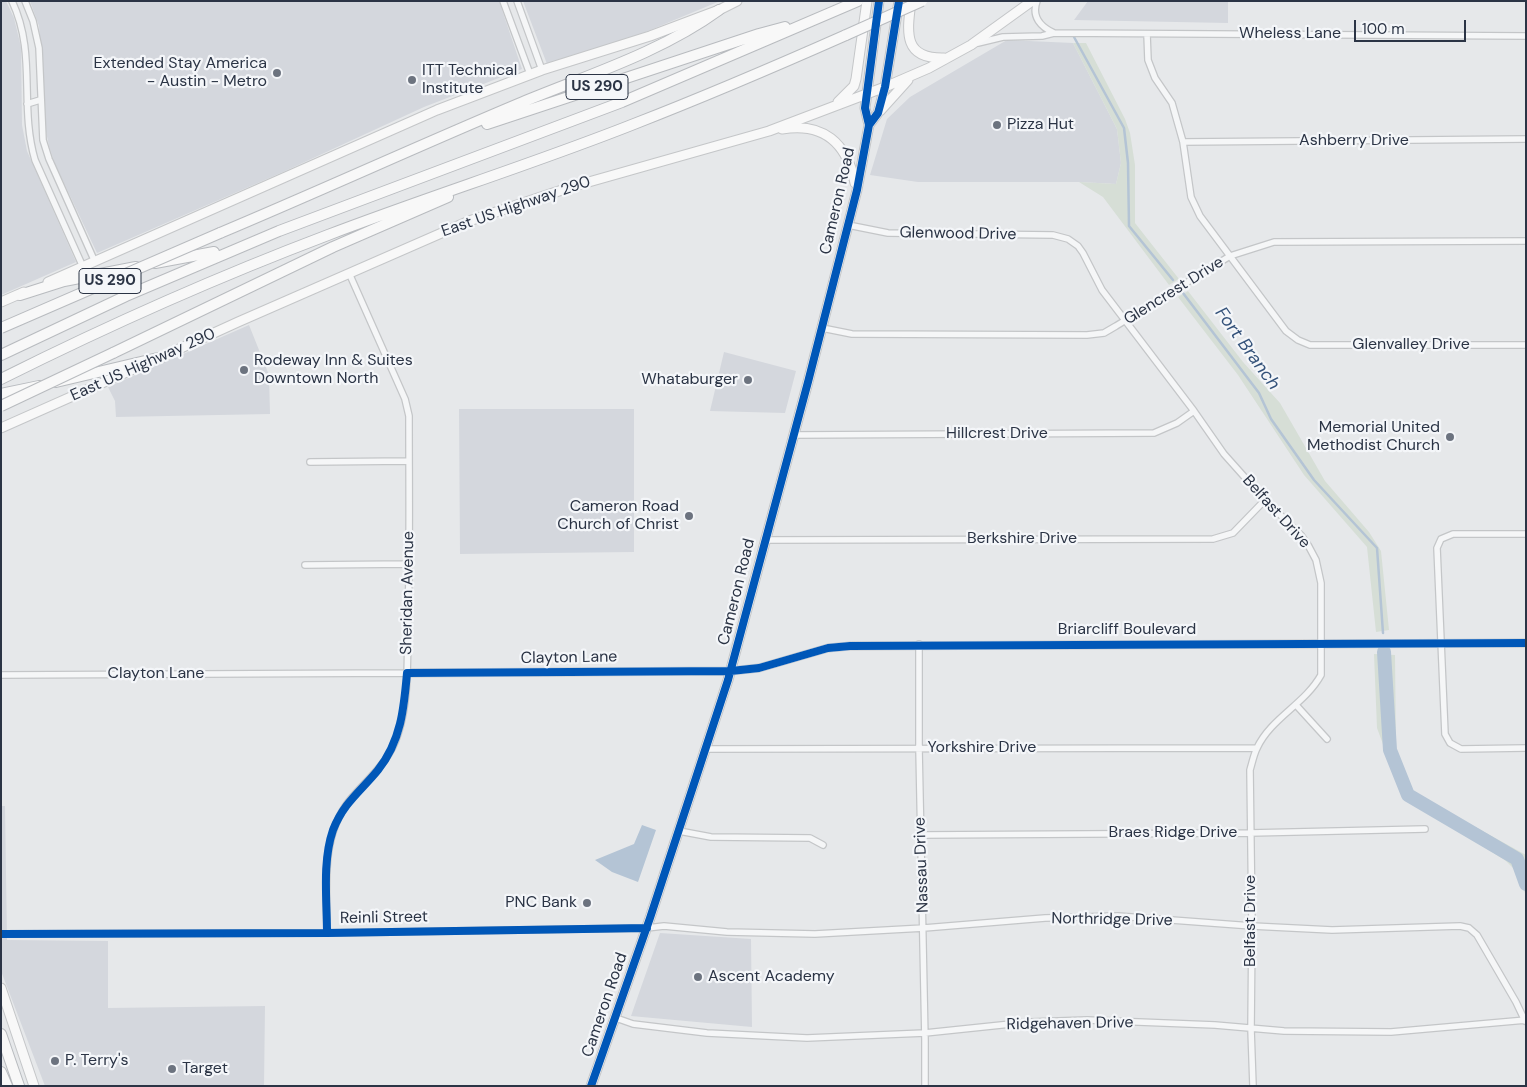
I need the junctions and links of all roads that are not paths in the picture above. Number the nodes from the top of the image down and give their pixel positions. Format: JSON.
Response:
{"nodes":[{"id":1,"x":12,"y":1,"type":"edge"},
{"id":2,"x":25,"y":1,"type":"edge"},
{"id":3,"x":503,"y":1,"type":"edge"},
{"id":4,"x":517,"y":1,"type":"edge"},
{"id":5,"x":737,"y":1,"type":"edge"},
{"id":6,"x":867,"y":1,"type":"edge"},
{"id":7,"x":879,"y":1,"type":"edge"},
{"id":8,"x":899,"y":1,"type":"edge"},
{"id":9,"x":911,"y":1,"type":"edge"},
{"id":10,"x":922,"y":1,"type":"edge"},
{"id":11,"x":1032,"y":1,"type":"edge"},
{"id":12,"x":1037,"y":1,"type":"edge"},
{"id":13,"x":854,"y":3,"type":"edge"},
{"id":14,"x":719,"y":10,"type":"junction"},
{"id":15,"x":814,"y":19,"type":"junction"},
{"id":16,"x":1054,"y":34,"type":"junction"},
{"id":17,"x":1147,"y":34,"type":"junction"},
{"id":18,"x":1526,"y":36,"type":"edge"},
{"id":19,"x":971,"y":45,"type":"junction"},
{"id":20,"x":948,"y":58,"type":"junction"},
{"id":21,"x":542,"y":70,"type":"junction"},
{"id":22,"x":530,"y":74,"type":"junction"},
{"id":23,"x":913,"y":75,"type":"junction"},
{"id":24,"x":885,"y":87,"type":"junction"},
{"id":25,"x":866,"y":94,"type":"junction"},
{"id":26,"x":40,"y":100,"type":"junction"},
{"id":27,"x":27,"y":104,"type":"junction"},
{"id":28,"x":834,"y":106,"type":"junction"},
{"id":29,"x":878,"y":113,"type":"junction"},
{"id":30,"x":868,"y":125,"type":"junction"},
{"id":31,"x":769,"y":131,"type":"junction"},
{"id":32,"x":1526,"y":139,"type":"edge"},
{"id":33,"x":1183,"y":142,"type":"junction"},
{"id":34,"x":383,"y":163,"type":"junction"},
{"id":35,"x":54,"y":168,"type":"junction"},
{"id":36,"x":42,"y":175,"type":"junction"},
{"id":37,"x":490,"y":177,"type":"junction"},
{"id":38,"x":856,"y":190,"type":"junction"},
{"id":39,"x":848,"y":225,"type":"junction"},
{"id":40,"x":1068,"y":239,"type":"joint"},
{"id":41,"x":1526,"y":241,"type":"edge"},
{"id":42,"x":240,"y":247,"type":"junction"},
{"id":43,"x":1230,"y":256,"type":"junction"},
{"id":44,"x":94,"y":262,"type":"junction"},
{"id":45,"x":83,"y":267,"type":"junction"},
{"id":46,"x":349,"y":273,"type":"junction"},
{"id":47,"x":20,"y":294,"type":"junction"},
{"id":48,"x":1,"y":302,"type":"edge"},
{"id":49,"x":1126,"y":321,"type":"junction"},
{"id":50,"x":1,"y":328,"type":"edge"},
{"id":51,"x":822,"y":328,"type":"junction"},
{"id":52,"x":1526,"y":345,"type":"edge"},
{"id":53,"x":1,"y":355,"type":"edge"},
{"id":54,"x":162,"y":357,"type":"junction"},
{"id":55,"x":1,"y":380,"type":"edge"},
{"id":56,"x":1,"y":394,"type":"edge"},
{"id":57,"x":1,"y":406,"type":"edge"},
{"id":58,"x":1194,"y":411,"type":"junction"},
{"id":59,"x":1,"y":428,"type":"edge"},
{"id":60,"x":794,"y":435,"type":"junction"},
{"id":61,"x":409,"y":461,"type":"junction"},
{"id":62,"x":310,"y":462,"type":"dead end"},
{"id":63,"x":1265,"y":500,"type":"junction"},
{"id":64,"x":1526,"y":534,"type":"edge"},
{"id":65,"x":764,"y":540,"type":"junction"},
{"id":66,"x":410,"y":564,"type":"junction"},
{"id":67,"x":305,"y":565,"type":"dead end"},
{"id":68,"x":1322,"y":643,"type":"junction"},
{"id":69,"x":1442,"y":643,"type":"junction"},
{"id":70,"x":1526,"y":643,"type":"edge"},
{"id":71,"x":919,"y":644,"type":"junction"},
{"id":72,"x":731,"y":671,"type":"junction"},
{"id":73,"x":407,"y":673,"type":"junction"},
{"id":74,"x":1,"y":675,"type":"edge"},
{"id":75,"x":1296,"y":705,"type":"junction"},
{"id":76,"x":1326,"y":739,"type":"dead end"},
{"id":77,"x":1257,"y":748,"type":"junction"},
{"id":78,"x":1526,"y":748,"type":"edge"},
{"id":79,"x":706,"y":749,"type":"junction"},
{"id":80,"x":919,"y":749,"type":"junction"},
{"id":81,"x":1425,"y":829,"type":"dead end"},
{"id":82,"x":679,"y":831,"type":"junction"},
{"id":83,"x":1250,"y":833,"type":"junction"},
{"id":84,"x":921,"y":835,"type":"junction"},
{"id":85,"x":823,"y":845,"type":"dead end"},
{"id":86,"x":1252,"y":926,"type":"junction"},
{"id":87,"x":647,"y":928,"type":"junction"},
{"id":88,"x":924,"y":928,"type":"junction"},
{"id":89,"x":327,"y":933,"type":"junction"},
{"id":90,"x":1,"y":934,"type":"edge"},
{"id":91,"x":1,"y":988,"type":"edge"},
{"id":92,"x":616,"y":1018,"type":"junction"},
{"id":93,"x":1525,"y":1020,"type":"edge"},
{"id":94,"x":1251,"y":1029,"type":"junction"},
{"id":95,"x":925,"y":1033,"type":"junction"},
{"id":96,"x":1,"y":1034,"type":"edge"},
{"id":97,"x":1,"y":1072,"type":"edge"},
{"id":98,"x":7,"y":1086,"type":"edge"},
{"id":99,"x":19,"y":1086,"type":"edge"},
{"id":100,"x":34,"y":1086,"type":"edge"},
{"id":101,"x":591,"y":1086,"type":"edge"},
{"id":102,"x":925,"y":1086,"type":"edge"},
{"id":103,"x":1253,"y":1086,"type":"edge"}],
"edges":[{"from":1,"to":27,"type":"street"},
{"from":2,"to":26,"type":"street"},
{"from":3,"to":22,"type":"street"},
{"from":4,"to":21,"type":"street"},
{"from":5,"to":14,"type":"main road"},
{"from":6,"to":28,"type":"main road"},
{"from":7,"to":25,"type":"main road","name":"Cameron Road"},
{"from":8,"to":24,"type":"main road","name":"Cameron Road"},
{"from":9,"to":20,"type":"main road"},
{"from":10,"to":37,"type":"highway","bridge":true},
{"from":11,"to":19,"type":"main road","name":"East US Highway 290"},
{"from":12,"to":16,"type":"street"},
{"from":13,"to":15,"type":"highway","number":"US 290"},
{"from":14,"to":21,"type":"main road"},
{"from":14,"to":34,"type":"highway"},
{"from":15,"to":34,"type":"highway","number":"US 290"},
{"from":15,"to":42,"type":"highway"},
{"from":16,"to":17,"type":"street","name":"Wheless Lane"},
{"from":16,"to":19,"type":"street","name":"Wheless Lane"},
{"from":17,"to":18,"type":"street","name":"Wheless Lane"},
{"from":17,"to":33,"type":"street"},
{"from":19,"to":20,"type":"main road","name":"East US Highway 290"},
{"from":20,"to":23,"type":"main road","name":"East US Highway 290"},
{"from":21,"to":22,"type":"main road"},
{"from":22,"to":44,"type":"main road"},
{"from":23,"to":24,"type":"main road","name":"East US Highway 290"},
{"from":23,"to":29,"type":"main road"},
{"from":24,"to":25,"type":"main road","name":"East US Highway 290"},
{"from":24,"to":29,"type":"main road","name":"Cameron Road"},
{"from":25,"to":28,"type":"main road","name":"East US Highway 290"},
{"from":25,"to":30,"type":"main road","name":"Cameron Road"},
{"from":26,"to":27,"type":"street"},
{"from":26,"to":35,"type":"street"},
{"from":27,"to":36,"type":"street"},
{"from":28,"to":31,"type":"main road","name":"East US Highway 290"},
{"from":29,"to":30,"type":"main road","name":"Cameron Road"},
{"from":30,"to":38,"type":"main road","name":"Cameron Road"},
{"from":31,"to":38,"type":"main road"},
{"from":31,"to":46,"type":"main road","name":"East US Highway 290"},
{"from":32,"to":33,"type":"street","name":"Ashberry Drive"},
{"from":33,"to":43,"type":"street"},
{"from":34,"to":50,"type":"highway","number":"US 290","bridge":true},
{"from":35,"to":36,"type":"street"},
{"from":35,"to":44,"type":"street"},
{"from":36,"to":45,"type":"street"},
{"from":37,"to":55,"type":"highway"},
{"from":37,"to":57,"type":"highway","bridge":true},
{"from":38,"to":39,"type":"main road","name":"Cameron Road"},
{"from":39,"to":40,"type":"street","name":"Glenwood Drive"},
{"from":39,"to":51,"type":"main road","name":"Cameron Road"},
{"from":40,"to":49,"type":"street","name":"Belfast Drive"},
{"from":41,"to":43,"type":"street","name":"Glencrest Drive"},
{"from":42,"to":47,"type":"highway"},
{"from":42,"to":53,"type":"highway"},
{"from":43,"to":49,"type":"street","name":"Glencrest Drive"},
{"from":43,"to":52,"type":"street","name":"Glenvalley Drive"},
{"from":44,"to":45,"type":"main road"},
{"from":45,"to":47,"type":"main road"},
{"from":46,"to":54,"type":"main road","name":"East US Highway 290"},
{"from":46,"to":61,"type":"street","name":"Sheridan Avenue"},
{"from":47,"to":48,"type":"main road"},
{"from":49,"to":51,"type":"street","name":"Glencrest Drive"},
{"from":49,"to":58,"type":"street","name":"Belfast Drive"},
{"from":51,"to":60,"type":"main road","name":"Cameron Road"},
{"from":54,"to":56,"type":"highway"},
{"from":54,"to":59,"type":"main road","name":"East US Highway 290"},
{"from":58,"to":60,"type":"street","name":"Hillcrest Drive"},
{"from":58,"to":63,"type":"street","name":"Belfast Drive"},
{"from":60,"to":65,"type":"main road","name":"Cameron Road"},
{"from":61,"to":62,"type":"street"},
{"from":61,"to":66,"type":"street","name":"Sheridan Avenue"},
{"from":63,"to":65,"type":"street","name":"Berkshire Drive"},
{"from":63,"to":68,"type":"street","name":"Belfast Drive"},
{"from":64,"to":69,"type":"street"},
{"from":65,"to":72,"type":"main road","name":"Cameron Road"},
{"from":66,"to":67,"type":"street"},
{"from":66,"to":73,"type":"street","name":"Sheridan Avenue"},
{"from":68,"to":69,"type":"street","name":"Briarcliff Boulevard"},
{"from":68,"to":71,"type":"street","name":"Briarcliff Boulevard"},
{"from":68,"to":75,"type":"street","name":"Belfast Drive"},
{"from":69,"to":70,"type":"street","name":"Briarcliff Boulevard"},
{"from":69,"to":78,"type":"street"},
{"from":71,"to":72,"type":"street","name":"Briarcliff Boulevard"},
{"from":71,"to":80,"type":"street","name":"Nassau Drive"},
{"from":72,"to":73,"type":"street","name":"Clayton Lane"},
{"from":72,"to":79,"type":"main road","name":"Cameron Road"},
{"from":73,"to":74,"type":"street","name":"Clayton Lane"},
{"from":73,"to":89,"type":"street","name":"Sheridan Avenue"},
{"from":75,"to":76,"type":"street"},
{"from":75,"to":77,"type":"street","name":"Belfast Drive"},
{"from":77,"to":80,"type":"street","name":"Yorkshire Drive"},
{"from":77,"to":83,"type":"street","name":"Belfast Drive"},
{"from":79,"to":80,"type":"street","name":"Yorkshire Drive"},
{"from":79,"to":82,"type":"main road","name":"Cameron Road"},
{"from":80,"to":84,"type":"street","name":"Nassau Drive"},
{"from":81,"to":83,"type":"street","name":"Braes Ridge Drive"},
{"from":82,"to":85,"type":"street"},
{"from":82,"to":87,"type":"main road","name":"Cameron Road"},
{"from":83,"to":84,"type":"street","name":"Braes Ridge Drive"},
{"from":83,"to":86,"type":"street","name":"Belfast Drive"},
{"from":84,"to":88,"type":"street","name":"Nassau Drive"},
{"from":86,"to":88,"type":"street","name":"Northridge Drive"},
{"from":86,"to":93,"type":"street","name":"Northridge Drive"},
{"from":86,"to":94,"type":"street","name":"Belfast Drive"},
{"from":87,"to":88,"type":"street","name":"Northridge Drive"},
{"from":87,"to":89,"type":"street","name":"Reinli Street"},
{"from":87,"to":92,"type":"main road","name":"Cameron Road"},
{"from":88,"to":95,"type":"street","name":"Nassau Drive"},
{"from":89,"to":90,"type":"street","name":"Reinli Street"},
{"from":91,"to":100,"type":"main road"},
{"from":92,"to":95,"type":"street","name":"Ridgehaven Drive"},
{"from":92,"to":101,"type":"main road","name":"Cameron Road"},
{"from":93,"to":94,"type":"street","name":"Ridgehaven Drive"},
{"from":94,"to":95,"type":"street","name":"Ridgehaven Drive"},
{"from":94,"to":103,"type":"street","name":"Belfast Drive"},
{"from":95,"to":102,"type":"street","name":"Nassau Drive"},
{"from":96,"to":99,"type":"highway"},
{"from":97,"to":98,"type":"highway"}]}
